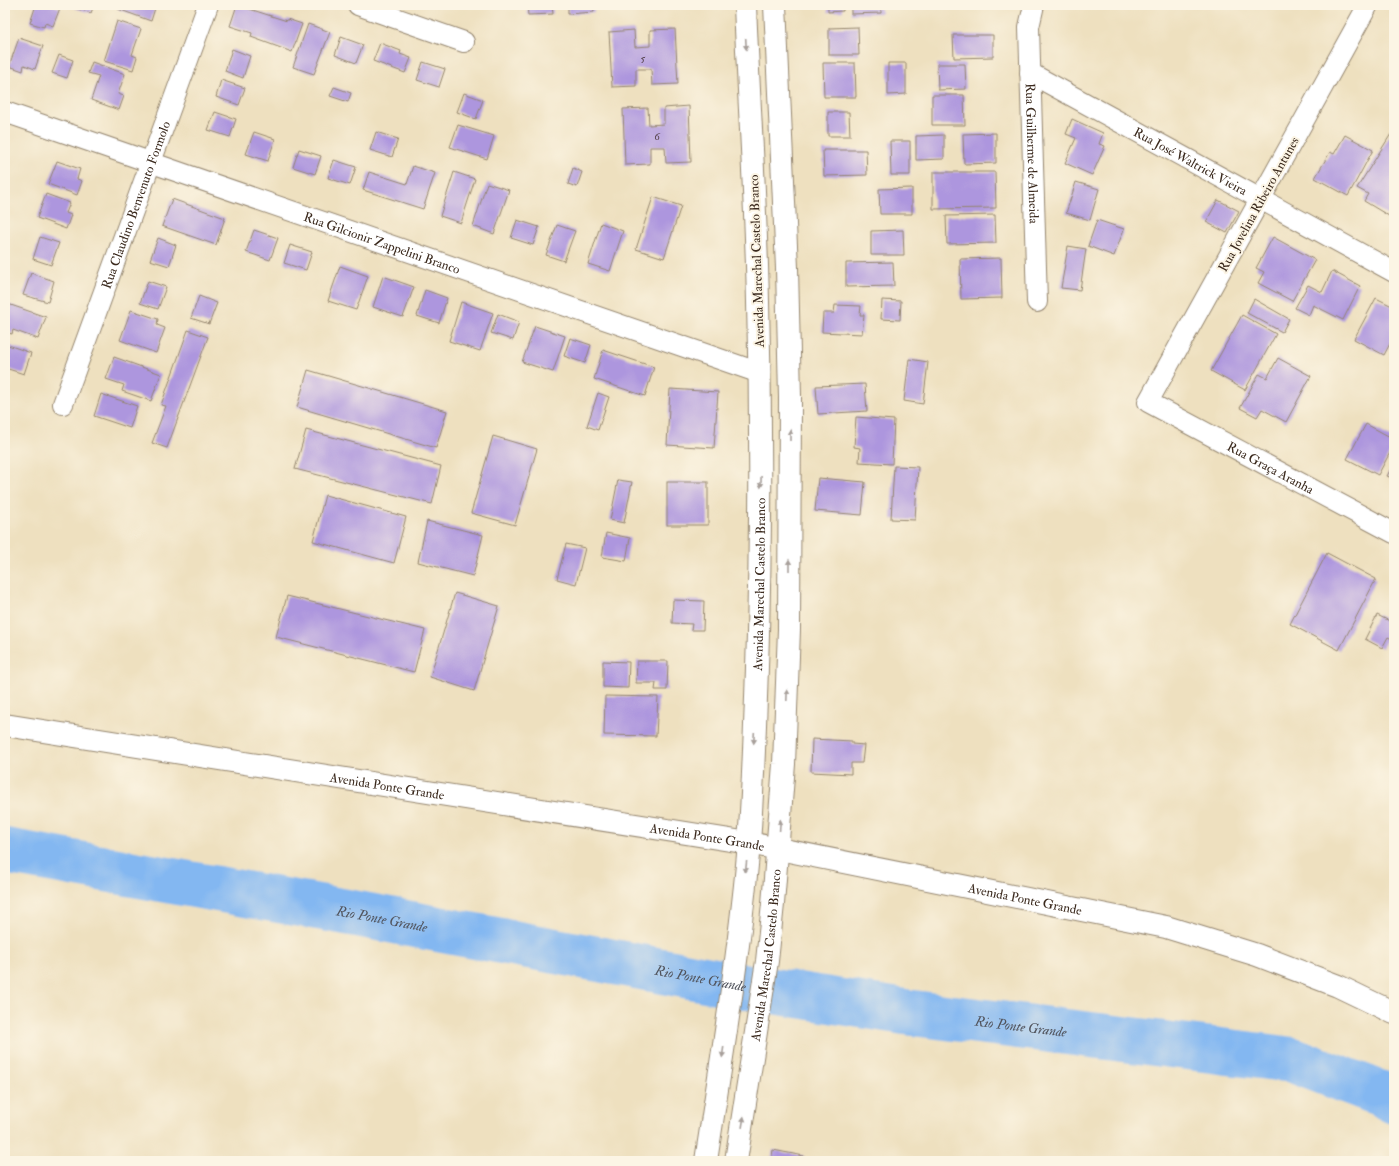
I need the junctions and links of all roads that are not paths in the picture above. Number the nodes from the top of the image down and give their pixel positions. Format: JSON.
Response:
{"nodes":[{"id":1,"x":208,"y":5,"type":"edge"},
{"id":2,"x":358,"y":5,"type":"edge"},
{"id":3,"x":744,"y":5,"type":"edge"},
{"id":4,"x":775,"y":5,"type":"edge"},
{"id":5,"x":1034,"y":5,"type":"edge"},
{"id":6,"x":1368,"y":5,"type":"edge"},
{"id":7,"x":464,"y":42,"type":"dead end"},
{"id":8,"x":1030,"y":73,"type":"junction"},
{"id":9,"x":5,"y":112,"type":"edge"},
{"id":10,"x":151,"y":163,"type":"junction"},
{"id":11,"x":1260,"y":199,"type":"junction"},
{"id":12,"x":1394,"y":272,"type":"edge"},
{"id":13,"x":1037,"y":302,"type":"dead end"},
{"id":14,"x":760,"y":373,"type":"junction"},
{"id":15,"x":790,"y":397,"type":"junction"},
{"id":16,"x":1148,"y":402,"type":"joint"},
{"id":17,"x":63,"y":404,"type":"dead end"},
{"id":18,"x":1394,"y":534,"type":"edge"},
{"id":19,"x":5,"y":725,"type":"edge"},
{"id":20,"x":749,"y":843,"type":"junction"},
{"id":21,"x":779,"y":848,"type":"junction"},
{"id":22,"x":1394,"y":1013,"type":"edge"},
{"id":23,"x":706,"y":1161,"type":"edge"},
{"id":24,"x":736,"y":1161,"type":"edge"}],
"edges":[{"from":1,"to":10,"type":"street","name":"Rua Claudino Benvenuto Formolo"},
{"from":2,"to":7,"type":"street"},
{"from":3,"to":14,"type":"street","name":"Avenida Marechal Castelo Branco","one_way":true},
{"from":4,"to":15,"type":"street","name":"Avenida Marechal Castelo Branco"},
{"from":5,"to":8,"type":"street","name":"Rua Guilherme de Almeida"},
{"from":6,"to":11,"type":"street","name":"Rua Jovelina Ribeiro Antunes"},
{"from":8,"to":11,"type":"street","name":"Rua José Waltrick Vieira"},
{"from":8,"to":13,"type":"street","name":"Rua Guilherme de Almeida"},
{"from":9,"to":10,"type":"street","name":"Rua Gilcionir Zappelini Branco"},
{"from":10,"to":14,"type":"street","name":"Rua Gilcionir Zappelini Branco"},
{"from":10,"to":17,"type":"street","name":"Rua Claudino Benvenuto Formolo"},
{"from":11,"to":12,"type":"street","name":"Rua José Waltrick Vieira"},
{"from":11,"to":16,"type":"street","name":"Rua Jovelina Ribeiro Antunes"},
{"from":14,"to":15,"type":"street"},
{"from":14,"to":20,"type":"street","name":"Avenida Marechal Castelo Branco","one_way":true},
{"from":21,"to":15,"type":"street","name":"Avenida Marechal Castelo Branco","one_way":true},
{"from":16,"to":18,"type":"street","name":"Rua Graça Aranha"},
{"from":19,"to":20,"type":"street","name":"Avenida Ponte Grande"},
{"from":20,"to":21,"type":"street","name":"Avenida Ponte Grande"},
{"from":20,"to":23,"type":"street","name":"Avenida Marechal Castelo Branco","one_way":true},
{"from":21,"to":22,"type":"street","name":"Avenida Ponte Grande"},
{"from":24,"to":21,"type":"street","name":"Avenida Marechal Castelo Branco","one_way":true}]}
